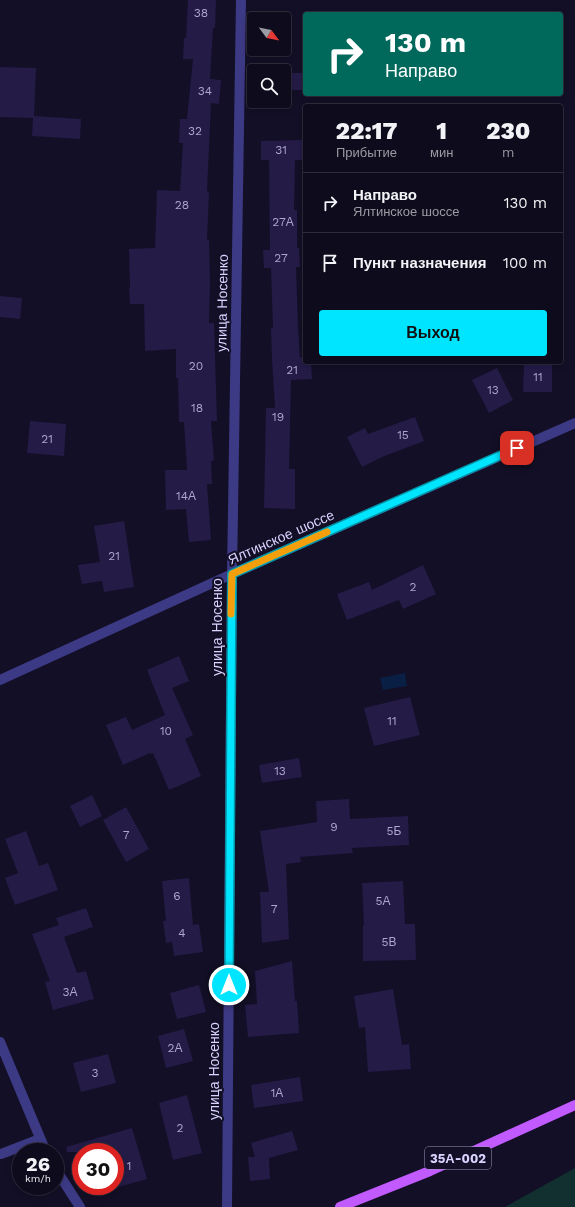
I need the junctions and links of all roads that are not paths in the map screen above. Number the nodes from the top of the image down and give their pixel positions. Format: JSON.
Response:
{"nodes":[{"id":1,"x":241,"y":0,"type":"edge"},
{"id":2,"x":575,"y":423,"type":"edge"},
{"id":3,"x":232,"y":574,"type":"junction"},
{"id":4,"x":0,"y":680,"type":"edge"},
{"id":5,"x":0,"y":1042,"type":"edge"},
{"id":6,"x":575,"y":1105,"type":"edge"},
{"id":7,"x":40,"y":1139,"type":"junction"},
{"id":8,"x":42,"y":1143,"type":"edge"},
{"id":9,"x":1,"y":1154,"type":"edge"},
{"id":10,"x":64,"y":1182,"type":"edge"},
{"id":11,"x":80,"y":1207,"type":"edge"},
{"id":12,"x":227,"y":1207,"type":"edge"},
{"id":13,"x":340,"y":1207,"type":"edge"}],
"edges":[{"from":1,"to":3,"type":"street","name":"улица Носенко"},
{"from":2,"to":3,"type":"street","name":"Ялтинское шоссе"},
{"from":3,"to":4,"type":"street","name":"Ялтинское шоссе"},
{"from":3,"to":12,"type":"street","name":"улица Носенко"},
{"from":5,"to":7,"type":"street"},
{"from":6,"to":13,"type":"main road","number":"35А-002"},
{"from":7,"to":8,"type":"street"},
{"from":7,"to":9,"type":"street"},
{"from":10,"to":11,"type":"street"}]}
